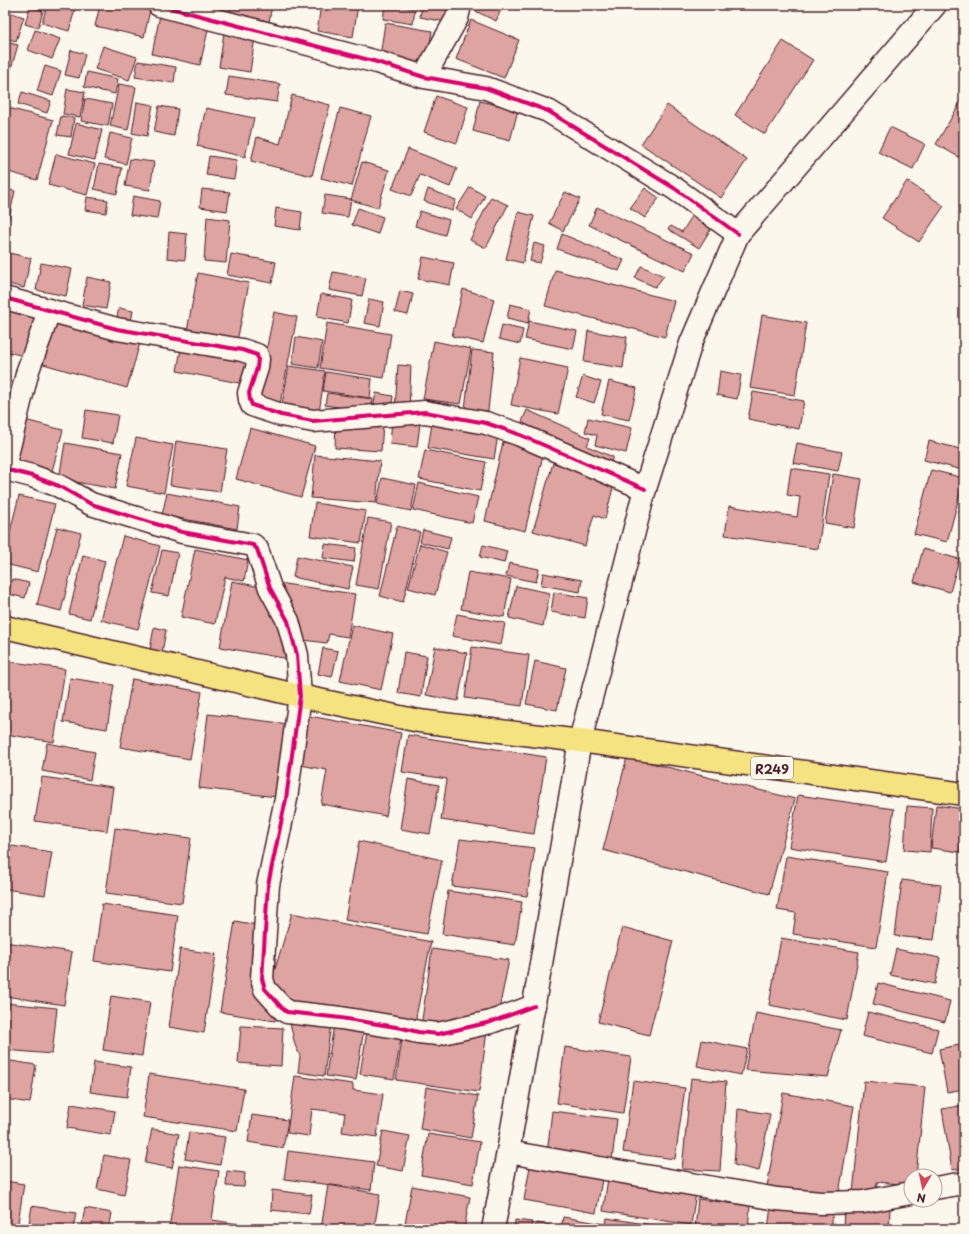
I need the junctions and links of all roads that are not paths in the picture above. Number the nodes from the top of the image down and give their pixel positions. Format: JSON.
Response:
{"nodes":[{"id":1,"x":159,"y":5,"type":"edge"},
{"id":2,"x":460,"y":5,"type":"edge"},
{"id":3,"x":935,"y":5,"type":"edge"},
{"id":4,"x":424,"y":77,"type":"junction"},
{"id":5,"x":738,"y":234,"type":"junction"},
{"id":6,"x":5,"y":298,"type":"edge"},
{"id":7,"x":49,"y":310,"type":"junction"},
{"id":8,"x":5,"y":463,"type":"edge"},
{"id":9,"x":5,"y":469,"type":"edge"},
{"id":10,"x":645,"y":489,"type":"junction"},
{"id":11,"x":5,"y":627,"type":"edge"},
{"id":12,"x":300,"y":696,"type":"junction"},
{"id":13,"x":580,"y":741,"type":"junction"},
{"id":14,"x":964,"y":794,"type":"edge"},
{"id":15,"x":534,"y":1006,"type":"junction"},
{"id":16,"x":508,"y":1152,"type":"junction"},
{"id":17,"x":964,"y":1183,"type":"edge"},
{"id":18,"x":943,"y":1187,"type":"edge"},
{"id":19,"x":903,"y":1195,"type":"edge"},
{"id":20,"x":493,"y":1229,"type":"edge"}],
"edges":[{"from":1,"to":4,"type":"street"},
{"from":2,"to":4,"type":"street"},
{"from":3,"to":5,"type":"street"},
{"from":4,"to":5,"type":"street"},
{"from":5,"to":10,"type":"street"},
{"from":6,"to":7,"type":"street"},
{"from":7,"to":8,"type":"street"},
{"from":7,"to":10,"type":"street"},
{"from":9,"to":12,"type":"street"},
{"from":10,"to":13,"type":"street"},
{"from":11,"to":12,"type":"main road","number":"R249"},
{"from":12,"to":13,"type":"main road","number":"R249"},
{"from":12,"to":15,"type":"street"},
{"from":13,"to":14,"type":"main road","number":"R249"},
{"from":13,"to":15,"type":"street"},
{"from":15,"to":16,"type":"street"},
{"from":16,"to":19,"type":"street"},
{"from":16,"to":20,"type":"street"},
{"from":17,"to":18,"type":"street"}]}
